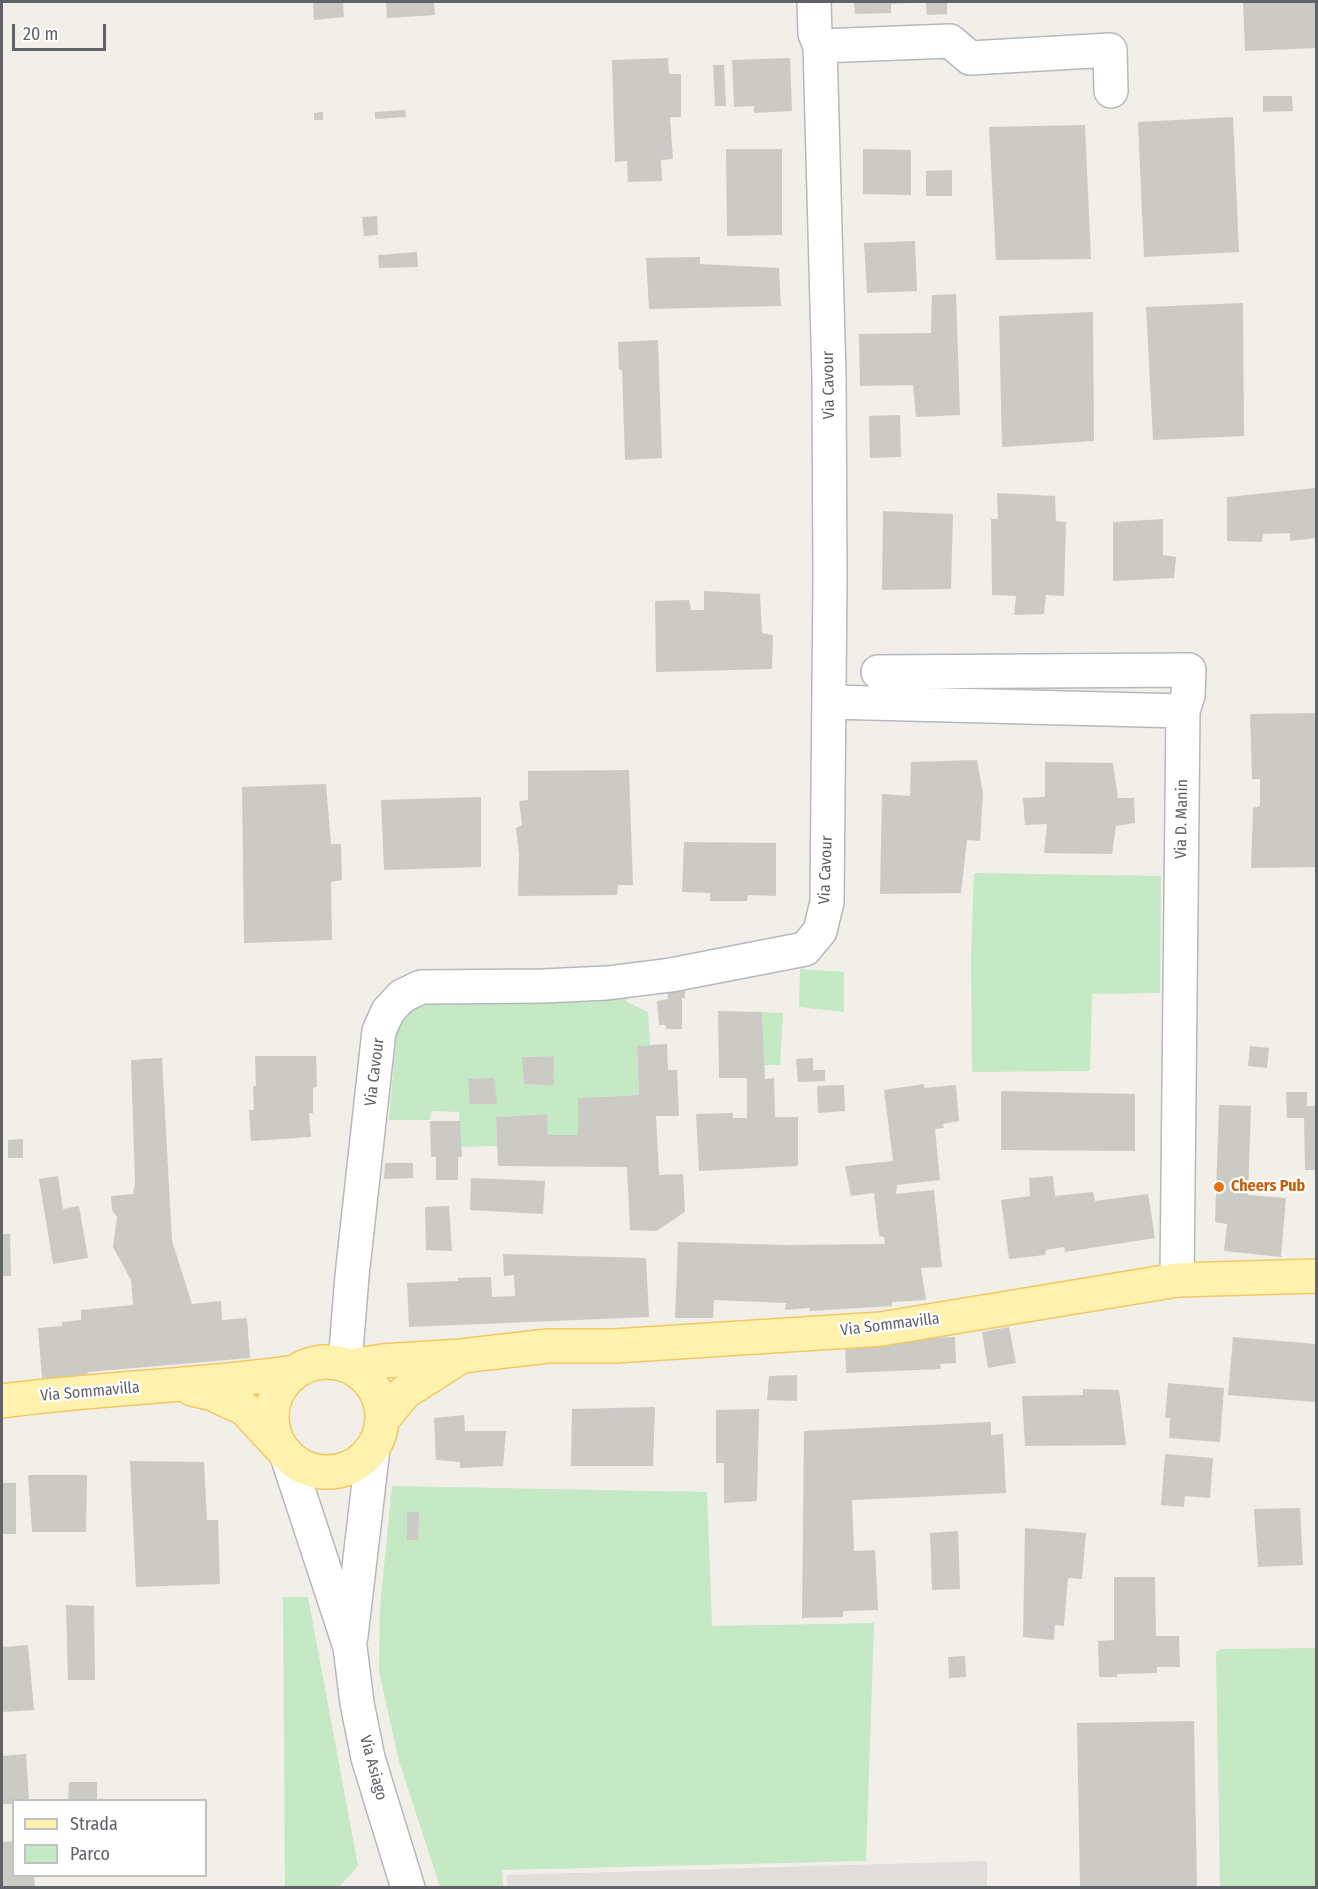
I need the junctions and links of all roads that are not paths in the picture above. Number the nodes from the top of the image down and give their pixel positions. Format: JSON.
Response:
{"nodes":[{"id":1,"x":814,"y":2,"type":"edge"},
{"id":2,"x":820,"y":46,"type":"junction"},
{"id":3,"x":1111,"y":91,"type":"dead end"},
{"id":4,"x":878,"y":672,"type":"dead end"},
{"id":5,"x":830,"y":702,"type":"junction"},
{"id":6,"x":1183,"y":711,"type":"junction"},
{"id":7,"x":1317,"y":1276,"type":"edge"},
{"id":8,"x":1177,"y":1280,"type":"junction"},
{"id":9,"x":461,"y":1356,"type":"junction"},
{"id":10,"x":347,"y":1365,"type":"junction"},
{"id":11,"x":295,"y":1372,"type":"junction"},
{"id":12,"x":178,"y":1385,"type":"junction"},
{"id":13,"x":2,"y":1401,"type":"edge"},
{"id":14,"x":378,"y":1434,"type":"junction"},
{"id":15,"x":284,"y":1452,"type":"junction"},
{"id":16,"x":350,"y":1647,"type":"junction"},
{"id":17,"x":408,"y":1887,"type":"edge"}],
"edges":[{"from":1,"to":2,"type":"street","name":"Via Cavour"},
{"from":2,"to":3,"type":"street"},
{"from":2,"to":5,"type":"street","name":"Via Cavour"},
{"from":4,"to":6,"type":"street","name":"Via D. Manin"},
{"from":5,"to":6,"type":"street"},
{"from":5,"to":10,"type":"street","name":"Via Cavour"},
{"from":6,"to":8,"type":"street","name":"Via D. Manin"},
{"from":7,"to":8,"type":"main road","name":"Via Sommavilla"},
{"from":8,"to":9,"type":"main road","name":"Via Sommavilla"},
{"from":9,"to":10,"type":"main road","name":"Via Sommavilla"},
{"from":9,"to":14,"type":"main road","name":"Via Sommavilla"},
{"from":10,"to":11,"type":"main road","name":"Via Sommavilla"},
{"from":10,"to":14,"type":"main road"},
{"from":11,"to":12,"type":"main road","name":"Via Sommavilla"},
{"from":11,"to":15,"type":"main road"},
{"from":12,"to":13,"type":"main road","name":"Via Sommavilla"},
{"from":12,"to":15,"type":"main road","name":"Via Sommavilla"},
{"from":14,"to":15,"type":"main road","name":"Via Sommavilla"},
{"from":14,"to":16,"type":"street","name":"Via Asiago"},
{"from":15,"to":16,"type":"street","name":"Via Asiago"},
{"from":16,"to":17,"type":"street","name":"Via Asiago"}]}
